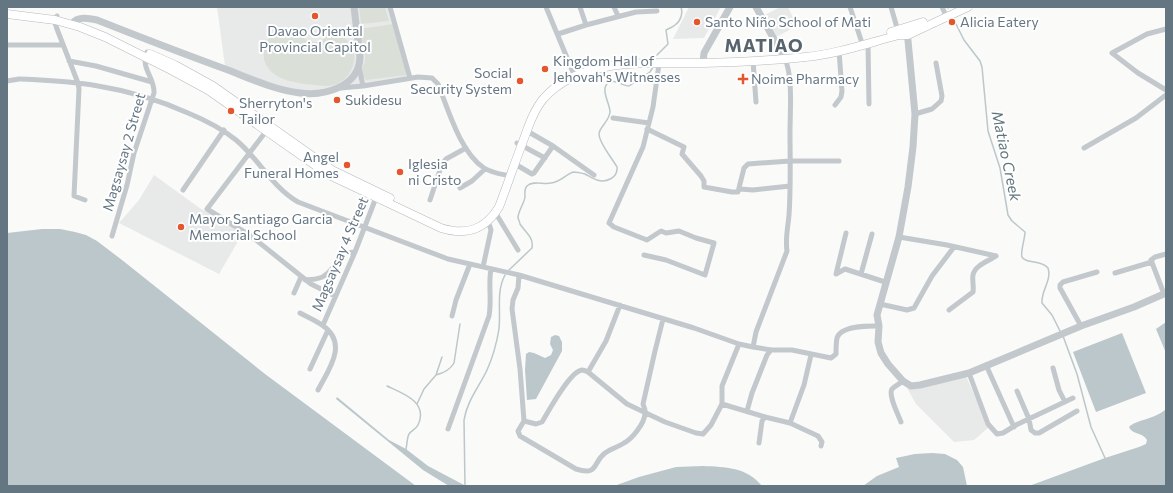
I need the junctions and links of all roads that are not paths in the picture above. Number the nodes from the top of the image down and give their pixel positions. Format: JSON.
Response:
{"nodes":[{"id":1,"x":354,"y":7,"type":"edge"},
{"id":2,"x":546,"y":7,"type":"edge"},
{"id":3,"x":580,"y":7,"type":"edge"},
{"id":4,"x":614,"y":7,"type":"edge"},
{"id":5,"x":730,"y":7,"type":"edge"},
{"id":6,"x":756,"y":7,"type":"edge"},
{"id":7,"x":850,"y":7,"type":"edge"},
{"id":8,"x":891,"y":7,"type":"edge"},
{"id":9,"x":957,"y":7,"type":"edge"},
{"id":10,"x":968,"y":7,"type":"edge"},
{"id":11,"x":391,"y":8,"type":"edge"},
{"id":12,"x":7,"y":9,"type":"edge"},
{"id":13,"x":657,"y":11,"type":"dead end"},
{"id":14,"x":944,"y":13,"type":"edge"},
{"id":15,"x":7,"y":14,"type":"edge"},
{"id":16,"x":618,"y":16,"type":"junction"},
{"id":17,"x":56,"y":18,"type":"junction"},
{"id":18,"x":70,"y":21,"type":"junction"},
{"id":19,"x":586,"y":25,"type":"junction"},
{"id":20,"x":1166,"y":28,"type":"edge"},
{"id":21,"x":907,"y":31,"type":"junction"},
{"id":22,"x":898,"y":33,"type":"junction"},
{"id":23,"x":558,"y":34,"type":"junction"},
{"id":24,"x":864,"y":42,"type":"junction"},
{"id":25,"x":7,"y":45,"type":"edge"},
{"id":26,"x":63,"y":45,"type":"junction"},
{"id":27,"x":839,"y":51,"type":"junction"},
{"id":28,"x":146,"y":54,"type":"junction"},
{"id":29,"x":783,"y":56,"type":"junction"},
{"id":30,"x":703,"y":60,"type":"junction"},
{"id":31,"x":69,"y":61,"type":"junction"},
{"id":32,"x":753,"y":61,"type":"junction"},
{"id":33,"x":936,"y":63,"type":"dead end"},
{"id":34,"x":659,"y":64,"type":"junction"},
{"id":35,"x":359,"y":67,"type":"junction"},
{"id":36,"x":574,"y":74,"type":"junction"},
{"id":37,"x":8,"y":78,"type":"edge"},
{"id":38,"x":410,"y":78,"type":"junction"},
{"id":39,"x":152,"y":82,"type":"junction"},
{"id":40,"x":78,"y":83,"type":"junction"},
{"id":41,"x":364,"y":86,"type":"junction"},
{"id":42,"x":340,"y":88,"type":"junction"},
{"id":43,"x":1166,"y":90,"type":"edge"},
{"id":44,"x":1166,"y":95,"type":"edge"},
{"id":45,"x":152,"y":99,"type":"junction"},
{"id":46,"x":539,"y":101,"type":"junction"},
{"id":47,"x":756,"y":102,"type":"dead end"},
{"id":48,"x":869,"y":104,"type":"dead end"},
{"id":49,"x":835,"y":105,"type":"dead end"},
{"id":50,"x":915,"y":114,"type":"junction"},
{"id":51,"x":614,"y":118,"type":"dead end"},
{"id":52,"x":649,"y":123,"type":"junction"},
{"id":53,"x":268,"y":128,"type":"junction"},
{"id":54,"x":647,"y":129,"type":"junction"},
{"id":55,"x":224,"y":130,"type":"junction"},
{"id":56,"x":527,"y":131,"type":"junction"},
{"id":57,"x":519,"y":144,"type":"junction"},
{"id":58,"x":553,"y":146,"type":"junction"},
{"id":59,"x":466,"y":148,"type":"junction"},
{"id":60,"x":1084,"y":148,"type":"dead end"},
{"id":61,"x":249,"y":152,"type":"junction"},
{"id":62,"x":545,"y":158,"type":"junction"},
{"id":63,"x":790,"y":161,"type":"junction"},
{"id":64,"x":839,"y":161,"type":"dead end"},
{"id":65,"x":514,"y":164,"type":"junction"},
{"id":66,"x":485,"y":169,"type":"junction"},
{"id":67,"x":594,"y":175,"type":"dead end"},
{"id":68,"x":508,"y":176,"type":"junction"},
{"id":69,"x":790,"y":186,"type":"junction"},
{"id":70,"x":460,"y":188,"type":"dead end"},
{"id":71,"x":740,"y":189,"type":"junction"},
{"id":72,"x":183,"y":190,"type":"dead end"},
{"id":73,"x":378,"y":195,"type":"junction"},
{"id":74,"x":86,"y":200,"type":"dead end"},
{"id":75,"x":430,"y":200,"type":"dead end"},
{"id":76,"x":495,"y":212,"type":"junction"},
{"id":77,"x":488,"y":221,"type":"junction"},
{"id":78,"x":364,"y":228,"type":"junction"},
{"id":79,"x":846,"y":233,"type":"dead end"},
{"id":80,"x":872,"y":234,"type":"dead end"},
{"id":81,"x":112,"y":236,"type":"dead end"},
{"id":82,"x":899,"y":237,"type":"junction"},
{"id":83,"x":954,"y":247,"type":"junction"},
{"id":84,"x":518,"y":250,"type":"dead end"},
{"id":85,"x":355,"y":252,"type":"junction"},
{"id":86,"x":1166,"y":254,"type":"edge"},
{"id":87,"x":644,"y":255,"type":"dead end"},
{"id":88,"x":1152,"y":262,"type":"junction"},
{"id":89,"x":470,"y":264,"type":"junction"},
{"id":90,"x":483,"y":267,"type":"junction"},
{"id":91,"x":491,"y":269,"type":"junction"},
{"id":92,"x":1097,"y":272,"type":"dead end"},
{"id":93,"x":1115,"y":273,"type":"dead end"},
{"id":94,"x":861,"y":274,"type":"junction"},
{"id":95,"x":519,"y":275,"type":"junction"},
{"id":96,"x":303,"y":278,"type":"junction"},
{"id":97,"x":885,"y":282,"type":"junction"},
{"id":98,"x":294,"y":293,"type":"dead end"},
{"id":99,"x":1165,"y":293,"type":"edge"},
{"id":100,"x":335,"y":296,"type":"junction"},
{"id":101,"x":880,"y":304,"type":"junction"},
{"id":102,"x":620,"y":305,"type":"junction"},
{"id":103,"x":949,"y":310,"type":"dead end"},
{"id":104,"x":300,"y":313,"type":"dead end"},
{"id":105,"x":452,"y":316,"type":"dead end"},
{"id":106,"x":663,"y":319,"type":"junction"},
{"id":107,"x":323,"y":325,"type":"junction"},
{"id":108,"x":879,"y":326,"type":"junction"},
{"id":109,"x":1081,"y":326,"type":"junction"},
{"id":110,"x":328,"y":330,"type":"junction"},
{"id":111,"x":738,"y":344,"type":"junction"},
{"id":112,"x":753,"y":347,"type":"junction"},
{"id":113,"x":771,"y":350,"type":"junction"},
{"id":114,"x":811,"y":355,"type":"junction"},
{"id":115,"x":986,"y":365,"type":"junction"},
{"id":116,"x":1053,"y":368,"type":"dead end"},
{"id":117,"x":310,"y":369,"type":"dead end"},
{"id":118,"x":588,"y":372,"type":"junction"},
{"id":119,"x":969,"y":373,"type":"junction"},
{"id":120,"x":903,"y":381,"type":"junction"},
{"id":121,"x":318,"y":390,"type":"dead end"},
{"id":122,"x":1017,"y":391,"type":"dead end"},
{"id":123,"x":1073,"y":398,"type":"dead end"},
{"id":124,"x":1065,"y":402,"type":"junction"},
{"id":125,"x":722,"y":404,"type":"junction"},
{"id":126,"x":747,"y":411,"type":"junction"},
{"id":127,"x":1077,"y":411,"type":"dead end"},
{"id":128,"x":646,"y":413,"type":"junction"},
{"id":129,"x":765,"y":417,"type":"junction"},
{"id":130,"x":1029,"y":419,"type":"junction"},
{"id":131,"x":524,"y":421,"type":"junction"},
{"id":132,"x":901,"y":422,"type":"dead end"},
{"id":133,"x":790,"y":423,"type":"junction"},
{"id":134,"x":1014,"y":427,"type":"junction"},
{"id":135,"x":448,"y":429,"type":"dead end"},
{"id":136,"x":759,"y":443,"type":"dead end"},
{"id":137,"x":821,"y":446,"type":"dead end"}],
"edges":[{"from":1,"to":35,"type":"street"},
{"from":2,"to":23,"type":"street"},
{"from":3,"to":19,"type":"street"},
{"from":4,"to":16,"type":"street"},
{"from":5,"to":30,"type":"street"},
{"from":6,"to":29,"type":"street"},
{"from":7,"to":24,"type":"street"},
{"from":8,"to":22,"type":"street"},
{"from":9,"to":14,"type":"main road"},
{"from":10,"to":14,"type":"main road"},
{"from":11,"to":38,"type":"street"},
{"from":12,"to":17,"type":"main road"},
{"from":13,"to":16,"type":"street"},
{"from":14,"to":21,"type":"main road"},
{"from":15,"to":17,"type":"main road"},
{"from":16,"to":19,"type":"street"},
{"from":17,"to":18,"type":"main road"},
{"from":17,"to":26,"type":"street"},
{"from":18,"to":28,"type":"main road"},
{"from":18,"to":42,"type":"street"},
{"from":19,"to":23,"type":"street"},
{"from":20,"to":43,"type":"street"},
{"from":21,"to":22,"type":"main road"},
{"from":21,"to":50,"type":"street"},
{"from":22,"to":24,"type":"main road"},
{"from":23,"to":36,"type":"street"},
{"from":24,"to":27,"type":"main road"},
{"from":24,"to":29,"type":"main road"},
{"from":24,"to":48,"type":"street"},
{"from":25,"to":26,"type":"street"},
{"from":26,"to":31,"type":"street"},
{"from":27,"to":29,"type":"main road"},
{"from":27,"to":49,"type":"street"},
{"from":28,"to":39,"type":"street","name":"Magsaysay 2 Street"},
{"from":28,"to":53,"type":"main road"},
{"from":29,"to":30,"type":"main road"},
{"from":29,"to":32,"type":"main road"},
{"from":29,"to":63,"type":"street"},
{"from":30,"to":32,"type":"main road"},
{"from":30,"to":34,"type":"main road"},
{"from":30,"to":36,"type":"main road"},
{"from":31,"to":39,"type":"street"},
{"from":31,"to":40,"type":"street"},
{"from":32,"to":47,"type":"street"},
{"from":33,"to":50,"type":"street"},
{"from":34,"to":36,"type":"main road"},
{"from":34,"to":52,"type":"street"},
{"from":35,"to":41,"type":"street"},
{"from":35,"to":42,"type":"street"},
{"from":36,"to":46,"type":"main road"},
{"from":37,"to":40,"type":"street"},
{"from":38,"to":41,"type":"street"},
{"from":38,"to":59,"type":"street"},
{"from":39,"to":45,"type":"street","name":"Magsaysay 2 Street"},
{"from":40,"to":45,"type":"street"},
{"from":40,"to":74,"type":"street"},
{"from":41,"to":42,"type":"street"},
{"from":44,"to":60,"type":"street"},
{"from":45,"to":55,"type":"street"},
{"from":45,"to":81,"type":"street","name":"Magsaysay 2 Street"},
{"from":46,"to":56,"type":"main road"},
{"from":46,"to":57,"type":"main road"},
{"from":50,"to":82,"type":"street"},
{"from":51,"to":52,"type":"street"},
{"from":52,"to":54,"type":"street"},
{"from":53,"to":61,"type":"street"},
{"from":53,"to":73,"type":"main road"},
{"from":54,"to":71,"type":"street"},
{"from":54,"to":87,"type":"street"},
{"from":55,"to":61,"type":"street"},
{"from":55,"to":72,"type":"street"},
{"from":56,"to":57,"type":"main road"},
{"from":56,"to":58,"type":"street"},
{"from":57,"to":62,"type":"street"},
{"from":57,"to":65,"type":"main road"},
{"from":57,"to":68,"type":"main road"},
{"from":58,"to":62,"type":"street"},
{"from":58,"to":67,"type":"street"},
{"from":59,"to":66,"type":"street"},
{"from":59,"to":75,"type":"street"},
{"from":61,"to":78,"type":"street"},
{"from":61,"to":96,"type":"street"},
{"from":62,"to":65,"type":"street"},
{"from":63,"to":64,"type":"street"},
{"from":63,"to":69,"type":"street"},
{"from":63,"to":71,"type":"street"},
{"from":65,"to":68,"type":"main road"},
{"from":66,"to":68,"type":"street"},
{"from":66,"to":70,"type":"street"},
{"from":68,"to":73,"type":"main road"},
{"from":68,"to":76,"type":"main road"},
{"from":69,"to":71,"type":"street"},
{"from":69,"to":112,"type":"street"},
{"from":73,"to":77,"type":"main road"},
{"from":73,"to":78,"type":"street","name":"Magsaysay 4 Street"},
{"from":76,"to":77,"type":"main road"},
{"from":76,"to":84,"type":"street"},
{"from":77,"to":90,"type":"street"},
{"from":78,"to":85,"type":"street","name":"Magsaysay 4 Street"},
{"from":78,"to":89,"type":"street"},
{"from":79,"to":94,"type":"street"},
{"from":80,"to":94,"type":"street"},
{"from":82,"to":83,"type":"street"},
{"from":82,"to":97,"type":"street"},
{"from":83,"to":101,"type":"street"},
{"from":83,"to":103,"type":"street"},
{"from":85,"to":96,"type":"street"},
{"from":85,"to":100,"type":"street","name":"Magsaysay 4 Street"},
{"from":86,"to":88,"type":"street"},
{"from":88,"to":93,"type":"street"},
{"from":88,"to":99,"type":"street"},
{"from":89,"to":90,"type":"street"},
{"from":89,"to":105,"type":"street"},
{"from":90,"to":91,"type":"street"},
{"from":91,"to":95,"type":"street"},
{"from":91,"to":135,"type":"street"},
{"from":92,"to":109,"type":"street"},
{"from":94,"to":97,"type":"street"},
{"from":95,"to":102,"type":"street"},
{"from":95,"to":131,"type":"street"},
{"from":96,"to":98,"type":"street"},
{"from":96,"to":100,"type":"street"},
{"from":97,"to":101,"type":"street"},
{"from":99,"to":109,"type":"street"},
{"from":100,"to":107,"type":"street","name":"Magsaysay 4 Street"},
{"from":101,"to":108,"type":"street"},
{"from":102,"to":106,"type":"street"},
{"from":102,"to":118,"type":"street"},
{"from":104,"to":107,"type":"street"},
{"from":106,"to":111,"type":"street"},
{"from":106,"to":128,"type":"street"},
{"from":107,"to":110,"type":"street"},
{"from":108,"to":114,"type":"street"},
{"from":108,"to":120,"type":"street"},
{"from":109,"to":115,"type":"street"},
{"from":110,"to":117,"type":"street"},
{"from":110,"to":121,"type":"street"},
{"from":111,"to":112,"type":"street"},
{"from":111,"to":125,"type":"street"},
{"from":112,"to":113,"type":"street"},
{"from":113,"to":114,"type":"street"},
{"from":113,"to":126,"type":"street"},
{"from":114,"to":133,"type":"street"},
{"from":115,"to":119,"type":"street"},
{"from":115,"to":134,"type":"street"},
{"from":116,"to":124,"type":"street"},
{"from":118,"to":128,"type":"street"},
{"from":118,"to":131,"type":"street"},
{"from":119,"to":120,"type":"street"},
{"from":119,"to":134,"type":"street"},
{"from":120,"to":132,"type":"street"},
{"from":122,"to":130,"type":"street"},
{"from":123,"to":124,"type":"street"},
{"from":124,"to":130,"type":"street"},
{"from":125,"to":126,"type":"street"},
{"from":125,"to":128,"type":"street"},
{"from":126,"to":129,"type":"street"},
{"from":127,"to":130,"type":"street"},
{"from":128,"to":131,"type":"street"},
{"from":129,"to":133,"type":"street"},
{"from":129,"to":136,"type":"street"},
{"from":130,"to":134,"type":"street"},
{"from":133,"to":137,"type":"street"}]}
